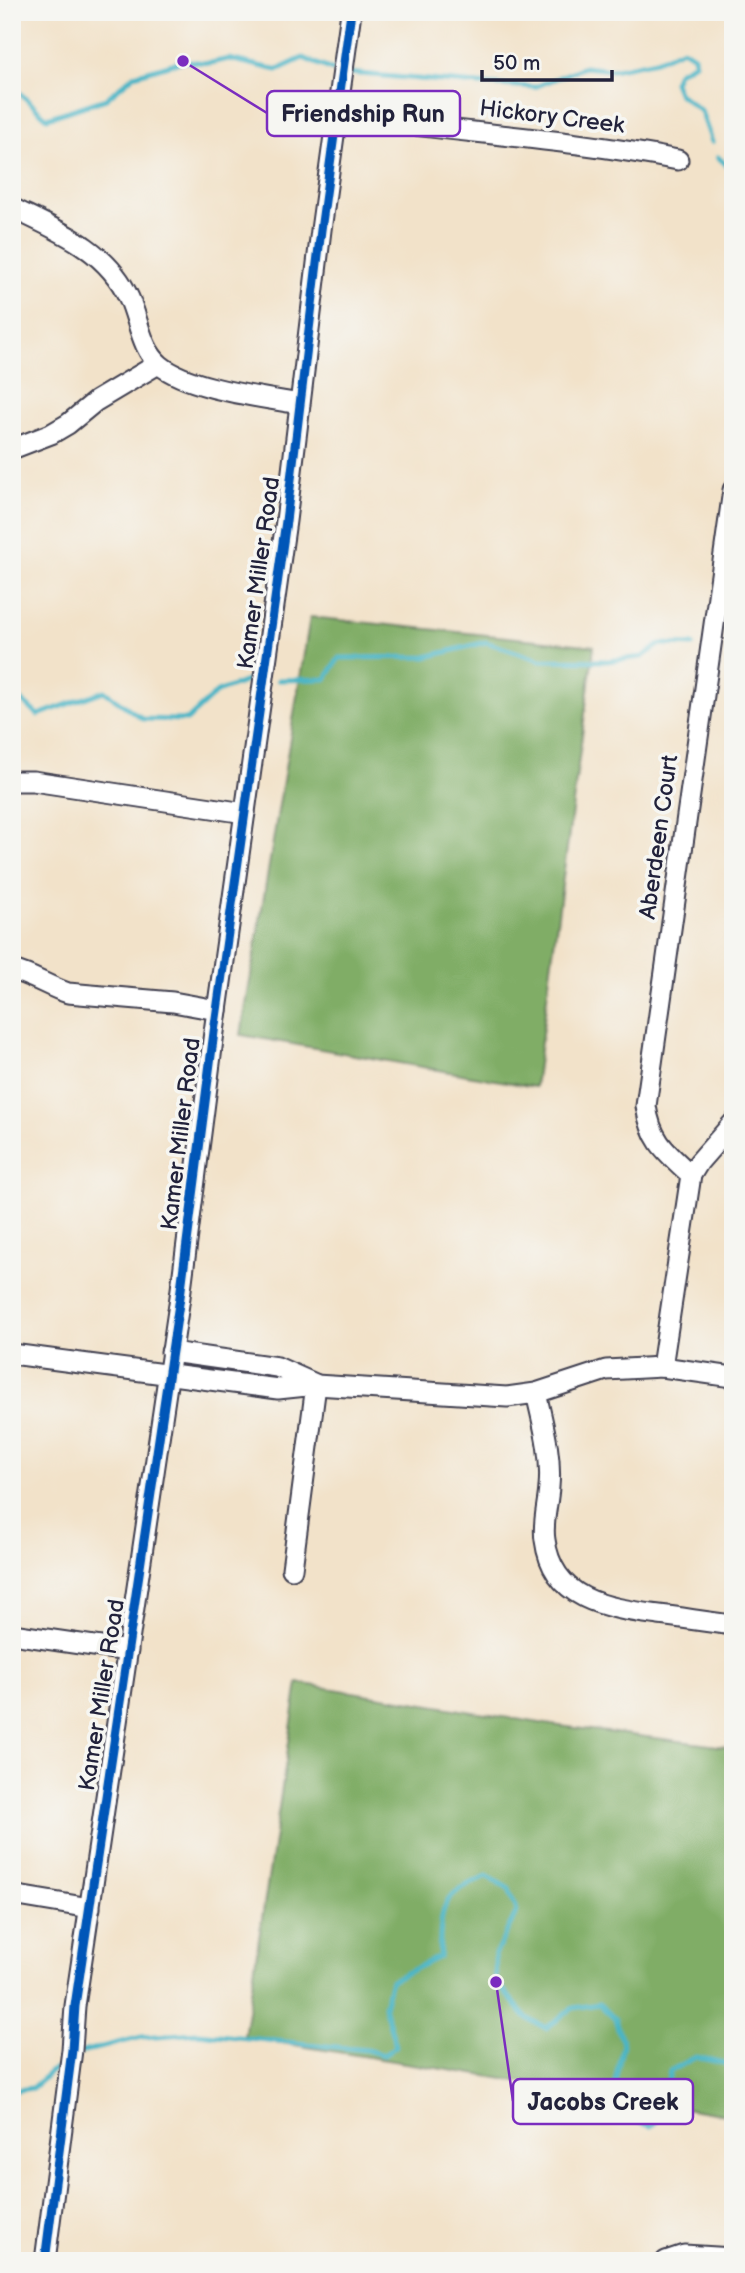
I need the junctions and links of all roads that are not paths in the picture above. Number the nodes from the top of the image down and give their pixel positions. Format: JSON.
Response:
{"nodes":[{"id":1,"x":351,"y":12,"type":"edge"},
{"id":2,"x":336,"y":115,"type":"junction"},
{"id":3,"x":678,"y":160,"type":"dead end"},
{"id":4,"x":12,"y":208,"type":"edge"},
{"id":5,"x":158,"y":364,"type":"junction"},
{"id":6,"x":299,"y":404,"type":"junction"},
{"id":7,"x":12,"y":449,"type":"edge"},
{"id":8,"x":733,"y":490,"type":"edge"},
{"id":9,"x":12,"y":781,"type":"edge"},
{"id":10,"x":245,"y":813,"type":"junction"},
{"id":11,"x":12,"y":970,"type":"edge"},
{"id":12,"x":217,"y":1010,"type":"junction"},
{"id":13,"x":733,"y":1123,"type":"edge"},
{"id":14,"x":691,"y":1175,"type":"junction"},
{"id":15,"x":171,"y":1352,"type":"junction"},
{"id":16,"x":12,"y":1354,"type":"edge"},
{"id":17,"x":662,"y":1367,"type":"junction"},
{"id":18,"x":168,"y":1376,"type":"junction"},
{"id":19,"x":733,"y":1377,"type":"edge"},
{"id":20,"x":316,"y":1385,"type":"junction"},
{"id":21,"x":536,"y":1393,"type":"junction"},
{"id":22,"x":292,"y":1569,"type":"dead end"},
{"id":23,"x":733,"y":1625,"type":"edge"},
{"id":24,"x":12,"y":1634,"type":"edge"},
{"id":25,"x":128,"y":1651,"type":"junction"},
{"id":26,"x":12,"y":1895,"type":"edge"},
{"id":27,"x":90,"y":1908,"type":"junction"},
{"id":28,"x":733,"y":2258,"type":"edge"},
{"id":29,"x":45,"y":2261,"type":"edge"},
{"id":30,"x":666,"y":2261,"type":"edge"}],
"edges":[{"from":1,"to":2,"type":"street","name":"Kamer Miller Road"},
{"from":2,"to":3,"type":"street","name":"Hickory Creek"},
{"from":2,"to":6,"type":"street","name":"Kamer Miller Road"},
{"from":4,"to":5,"type":"street"},
{"from":5,"to":6,"type":"street"},
{"from":5,"to":7,"type":"street"},
{"from":6,"to":10,"type":"street","name":"Kamer Miller Road"},
{"from":8,"to":14,"type":"street","name":"Aberdeen Court"},
{"from":9,"to":10,"type":"street"},
{"from":10,"to":12,"type":"street","name":"Kamer Miller Road"},
{"from":11,"to":12,"type":"street"},
{"from":12,"to":15,"type":"street","name":"Kamer Miller Road"},
{"from":13,"to":14,"type":"street"},
{"from":14,"to":17,"type":"street"},
{"from":15,"to":18,"type":"street","name":"Kamer Miller Road"},
{"from":15,"to":20,"type":"street"},
{"from":16,"to":18,"type":"street"},
{"from":17,"to":19,"type":"street"},
{"from":17,"to":21,"type":"street"},
{"from":18,"to":20,"type":"street"},
{"from":18,"to":25,"type":"street","name":"Kamer Miller Road"},
{"from":20,"to":21,"type":"street"},
{"from":20,"to":22,"type":"street"},
{"from":21,"to":23,"type":"street"},
{"from":24,"to":25,"type":"street"},
{"from":25,"to":27,"type":"street","name":"Kamer Miller Road"},
{"from":26,"to":27,"type":"street"},
{"from":27,"to":29,"type":"street","name":"Kamer Miller Road"},
{"from":28,"to":30,"type":"street"}]}
